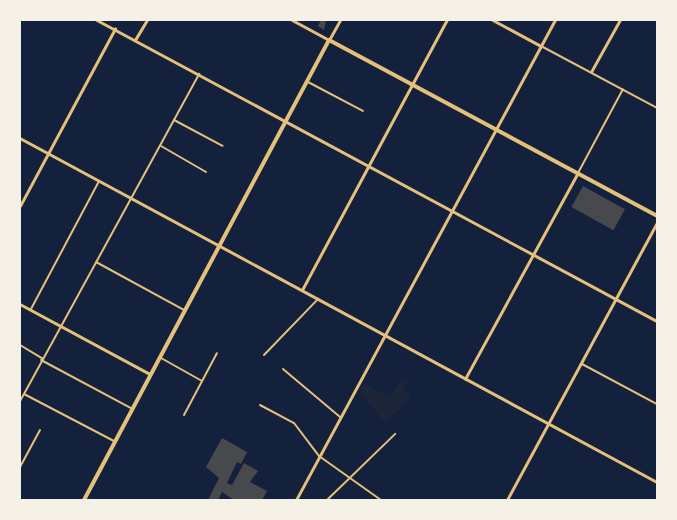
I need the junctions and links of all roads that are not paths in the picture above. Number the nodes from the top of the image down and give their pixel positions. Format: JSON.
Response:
{"nodes":[{"id":1,"x":97,"y":20,"type":"edge"},
{"id":2,"x":147,"y":20,"type":"edge"},
{"id":3,"x":292,"y":20,"type":"edge"},
{"id":4,"x":340,"y":20,"type":"edge"},
{"id":5,"x":448,"y":20,"type":"edge"},
{"id":6,"x":493,"y":20,"type":"edge"},
{"id":7,"x":502,"y":20,"type":"edge"},
{"id":8,"x":555,"y":20,"type":"edge"},
{"id":9,"x":620,"y":20,"type":"edge"},
{"id":10,"x":500,"y":24,"type":"junction"},
{"id":11,"x":115,"y":30,"type":"junction"},
{"id":12,"x":135,"y":40,"type":"junction"},
{"id":13,"x":330,"y":40,"type":"junction"},
{"id":14,"x":541,"y":46,"type":"junction"},
{"id":15,"x":591,"y":72,"type":"junction"},
{"id":16,"x":198,"y":74,"type":"junction"},
{"id":17,"x":308,"y":82,"type":"junction"},
{"id":18,"x":412,"y":84,"type":"junction"},
{"id":19,"x":623,"y":89,"type":"junction"},
{"id":20,"x":657,"y":108,"type":"edge"},
{"id":21,"x":363,"y":112,"type":"dead end"},
{"id":22,"x":174,"y":120,"type":"junction"},
{"id":23,"x":286,"y":122,"type":"junction"},
{"id":24,"x":496,"y":129,"type":"junction"},
{"id":25,"x":20,"y":138,"type":"edge"},
{"id":26,"x":160,"y":146,"type":"junction"},
{"id":27,"x":223,"y":146,"type":"dead end"},
{"id":28,"x":48,"y":153,"type":"junction"},
{"id":29,"x":368,"y":166,"type":"junction"},
{"id":30,"x":206,"y":172,"type":"dead end"},
{"id":31,"x":578,"y":173,"type":"junction"},
{"id":32,"x":99,"y":181,"type":"junction"},
{"id":33,"x":131,"y":198,"type":"junction"},
{"id":34,"x":20,"y":206,"type":"edge"},
{"id":35,"x":451,"y":210,"type":"junction"},
{"id":36,"x":657,"y":216,"type":"edge"},
{"id":37,"x":657,"y":222,"type":"edge"},
{"id":38,"x":220,"y":246,"type":"junction"},
{"id":39,"x":533,"y":254,"type":"junction"},
{"id":40,"x":96,"y":262,"type":"junction"},
{"id":41,"x":302,"y":290,"type":"junction"},
{"id":42,"x":318,"y":299,"type":"junction"},
{"id":43,"x":616,"y":299,"type":"junction"},
{"id":44,"x":20,"y":304,"type":"edge"},
{"id":45,"x":31,"y":310,"type":"junction"},
{"id":46,"x":186,"y":311,"type":"junction"},
{"id":47,"x":657,"y":321,"type":"edge"},
{"id":48,"x":61,"y":326,"type":"junction"},
{"id":49,"x":384,"y":335,"type":"junction"},
{"id":50,"x":20,"y":345,"type":"edge"},
{"id":51,"x":217,"y":353,"type":"dead end"},
{"id":52,"x":264,"y":355,"type":"dead end"},
{"id":53,"x":161,"y":358,"type":"junction"},
{"id":54,"x":42,"y":359,"type":"junction"},
{"id":55,"x":582,"y":364,"type":"junction"},
{"id":56,"x":283,"y":368,"type":"dead end"},
{"id":57,"x":152,"y":375,"type":"junction"},
{"id":58,"x":465,"y":379,"type":"junction"},
{"id":59,"x":202,"y":381,"type":"junction"},
{"id":60,"x":24,"y":394,"type":"junction"},
{"id":61,"x":20,"y":401,"type":"edge"},
{"id":62,"x":657,"y":404,"type":"edge"},
{"id":63,"x":260,"y":405,"type":"dead end"},
{"id":64,"x":133,"y":410,"type":"junction"},
{"id":65,"x":184,"y":415,"type":"dead end"},
{"id":66,"x":340,"y":418,"type":"junction"},
{"id":67,"x":549,"y":424,"type":"junction"},
{"id":68,"x":40,"y":430,"type":"dead end"},
{"id":69,"x":395,"y":434,"type":"dead end"},
{"id":70,"x":116,"y":442,"type":"junction"},
{"id":71,"x":319,"y":456,"type":"junction"},
{"id":72,"x":20,"y":467,"type":"edge"},
{"id":73,"x":353,"y":478,"type":"junction"},
{"id":74,"x":657,"y":482,"type":"edge"},
{"id":75,"x":84,"y":500,"type":"edge"},
{"id":76,"x":296,"y":500,"type":"edge"},
{"id":77,"x":327,"y":500,"type":"edge"},
{"id":78,"x":381,"y":500,"type":"edge"},
{"id":79,"x":507,"y":500,"type":"edge"}],
"edges":[{"from":1,"to":11,"type":"street"},
{"from":2,"to":12,"type":"street"},
{"from":3,"to":13,"type":"main road"},
{"from":4,"to":13,"type":"main road"},
{"from":5,"to":18,"type":"street"},
{"from":6,"to":10,"type":"street"},
{"from":7,"to":10,"type":"street"},
{"from":8,"to":14,"type":"street"},
{"from":9,"to":15,"type":"street"},
{"from":10,"to":14,"type":"street"},
{"from":11,"to":12,"type":"street"},
{"from":11,"to":28,"type":"street"},
{"from":12,"to":16,"type":"street"},
{"from":13,"to":17,"type":"highway"},
{"from":13,"to":18,"type":"highway"},
{"from":14,"to":15,"type":"street"},
{"from":14,"to":24,"type":"street"},
{"from":15,"to":19,"type":"street"},
{"from":16,"to":22,"type":"street"},
{"from":16,"to":23,"type":"street"},
{"from":17,"to":21,"type":"street"},
{"from":17,"to":23,"type":"highway"},
{"from":18,"to":24,"type":"highway"},
{"from":18,"to":29,"type":"street"},
{"from":19,"to":20,"type":"street"},
{"from":19,"to":31,"type":"street"},
{"from":22,"to":26,"type":"street"},
{"from":22,"to":27,"type":"street"},
{"from":23,"to":29,"type":"street"},
{"from":23,"to":38,"type":"highway"},
{"from":24,"to":31,"type":"highway"},
{"from":24,"to":35,"type":"street"},
{"from":25,"to":28,"type":"street"},
{"from":26,"to":30,"type":"street"},
{"from":26,"to":33,"type":"street"},
{"from":28,"to":32,"type":"street"},
{"from":28,"to":34,"type":"street"},
{"from":29,"to":35,"type":"street"},
{"from":29,"to":41,"type":"street"},
{"from":31,"to":36,"type":"highway"},
{"from":31,"to":39,"type":"street"},
{"from":32,"to":33,"type":"street"},
{"from":32,"to":45,"type":"street"},
{"from":33,"to":38,"type":"street"},
{"from":33,"to":40,"type":"street"},
{"from":35,"to":39,"type":"street"},
{"from":35,"to":49,"type":"street"},
{"from":37,"to":43,"type":"street"},
{"from":38,"to":41,"type":"street"},
{"from":38,"to":46,"type":"highway"},
{"from":39,"to":43,"type":"street"},
{"from":39,"to":58,"type":"street"},
{"from":40,"to":46,"type":"street"},
{"from":40,"to":48,"type":"street"},
{"from":41,"to":42,"type":"street"},
{"from":42,"to":49,"type":"street"},
{"from":42,"to":52,"type":"street"},
{"from":43,"to":47,"type":"street"},
{"from":43,"to":55,"type":"street"},
{"from":44,"to":45,"type":"street"},
{"from":45,"to":48,"type":"street"},
{"from":46,"to":53,"type":"highway"},
{"from":48,"to":54,"type":"street"},
{"from":48,"to":57,"type":"street"},
{"from":49,"to":58,"type":"street"},
{"from":49,"to":66,"type":"street"},
{"from":50,"to":54,"type":"street"},
{"from":51,"to":59,"type":"street"},
{"from":53,"to":57,"type":"highway"},
{"from":53,"to":59,"type":"street"},
{"from":54,"to":60,"type":"street"},
{"from":54,"to":64,"type":"street"},
{"from":55,"to":62,"type":"street"},
{"from":55,"to":67,"type":"street"},
{"from":56,"to":66,"type":"street"},
{"from":57,"to":64,"type":"highway"},
{"from":58,"to":67,"type":"street"},
{"from":59,"to":65,"type":"street"},
{"from":60,"to":61,"type":"street"},
{"from":60,"to":70,"type":"street"},
{"from":63,"to":71,"type":"street"},
{"from":64,"to":70,"type":"highway"},
{"from":66,"to":71,"type":"street"},
{"from":67,"to":74,"type":"street"},
{"from":67,"to":79,"type":"street"},
{"from":68,"to":72,"type":"street"},
{"from":69,"to":73,"type":"street"},
{"from":70,"to":75,"type":"highway"},
{"from":71,"to":73,"type":"street"},
{"from":71,"to":76,"type":"street"},
{"from":73,"to":77,"type":"street"},
{"from":73,"to":78,"type":"street"}]}
